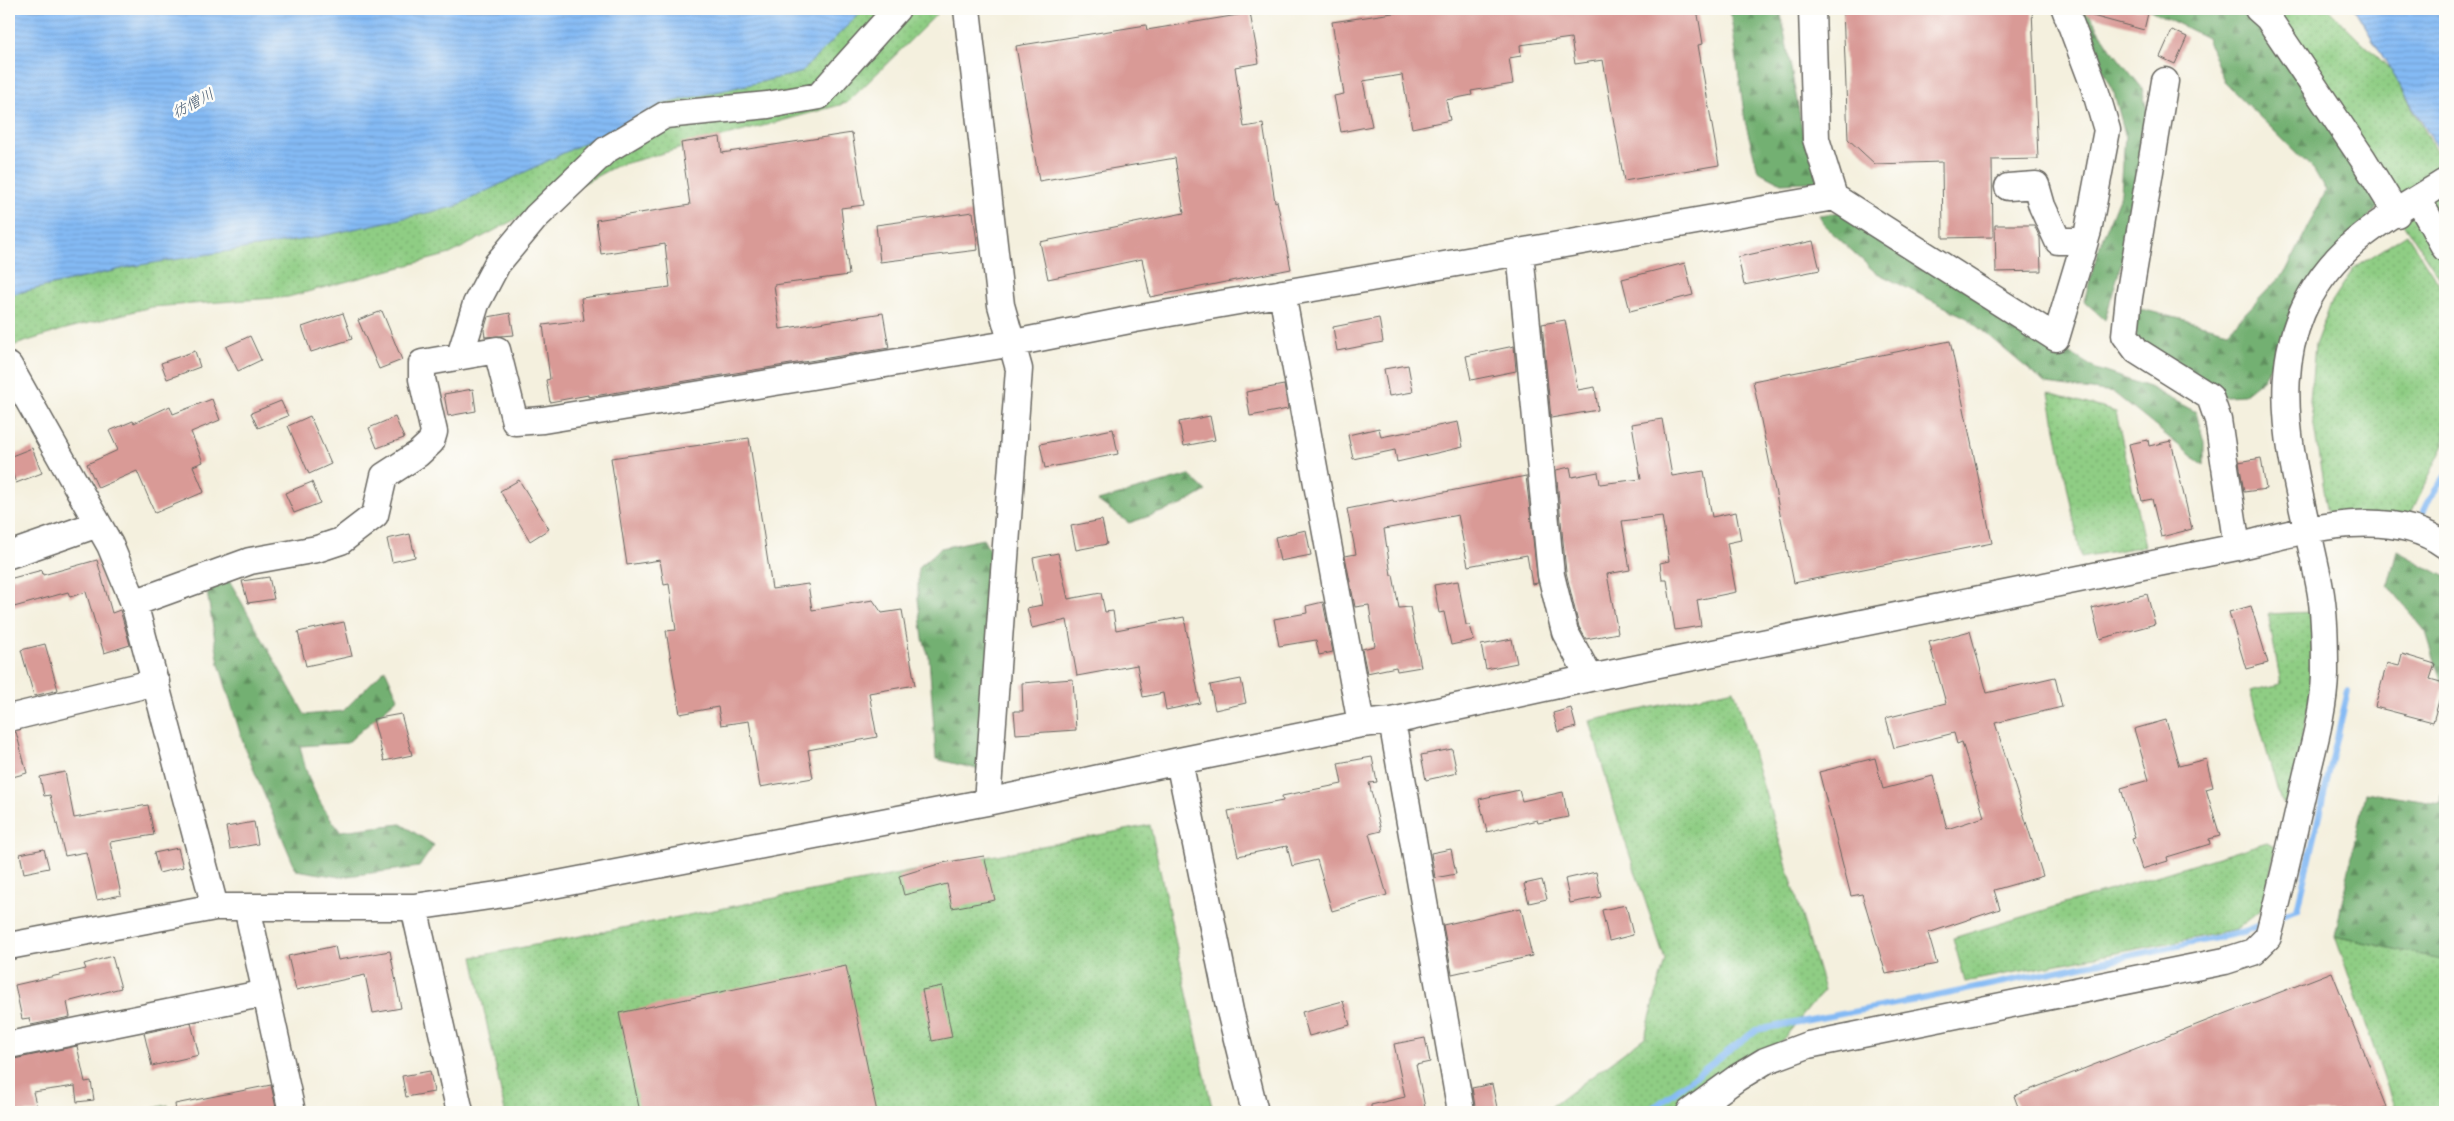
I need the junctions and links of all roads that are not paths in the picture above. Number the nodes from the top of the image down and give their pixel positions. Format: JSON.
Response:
{"nodes":[{"id":1,"x":897,"y":9,"type":"edge"},
{"id":2,"x":967,"y":9,"type":"edge"},
{"id":3,"x":1812,"y":9,"type":"edge"},
{"id":4,"x":2065,"y":9,"type":"edge"},
{"id":5,"x":2258,"y":9,"type":"edge"},
{"id":6,"x":2165,"y":81,"type":"dead end"},
{"id":7,"x":2445,"y":182,"type":"edge"},
{"id":8,"x":2008,"y":188,"type":"dead end"},
{"id":9,"x":1834,"y":197,"type":"junction"},
{"id":10,"x":2418,"y":199,"type":"junction"},
{"id":11,"x":2397,"y":214,"type":"junction"},
{"id":12,"x":2085,"y":241,"type":"junction"},
{"id":13,"x":2445,"y":248,"type":"edge"},
{"id":14,"x":1520,"y":252,"type":"junction"},
{"id":15,"x":1282,"y":293,"type":"junction"},
{"id":16,"x":1014,"y":343,"type":"junction"},
{"id":17,"x":460,"y":356,"type":"junction"},
{"id":18,"x":9,"y":366,"type":"edge"},
{"id":19,"x":98,"y":524,"type":"junction"},
{"id":20,"x":2307,"y":529,"type":"junction"},
{"id":21,"x":2445,"y":545,"type":"edge"},
{"id":22,"x":2237,"y":547,"type":"junction"},
{"id":23,"x":9,"y":555,"type":"edge"},
{"id":24,"x":134,"y":603,"type":"junction"},
{"id":25,"x":1590,"y":678,"type":"junction"},
{"id":26,"x":156,"y":682,"type":"junction"},
{"id":27,"x":9,"y":718,"type":"edge"},
{"id":28,"x":1392,"y":721,"type":"junction"},
{"id":29,"x":1361,"y":724,"type":"junction"},
{"id":30,"x":1179,"y":761,"type":"junction"},
{"id":31,"x":987,"y":802,"type":"junction"},
{"id":32,"x":414,"y":906,"type":"junction"},
{"id":33,"x":215,"y":907,"type":"junction"},
{"id":34,"x":247,"y":907,"type":"junction"},
{"id":35,"x":9,"y":946,"type":"edge"},
{"id":36,"x":266,"y":993,"type":"junction"},
{"id":37,"x":9,"y":1045,"type":"edge"},
{"id":38,"x":292,"y":1112,"type":"edge"},
{"id":39,"x":460,"y":1112,"type":"edge"},
{"id":40,"x":1255,"y":1112,"type":"edge"},
{"id":41,"x":1461,"y":1112,"type":"edge"},
{"id":42,"x":1690,"y":1112,"type":"edge"}],
"edges":[{"from":1,"to":17,"type":"street"},
{"from":2,"to":16,"type":"street"},
{"from":3,"to":9,"type":"street"},
{"from":4,"to":12,"type":"street"},
{"from":5,"to":11,"type":"street"},
{"from":6,"to":22,"type":"street"},
{"from":7,"to":10,"type":"street"},
{"from":8,"to":12,"type":"street"},
{"from":9,"to":12,"type":"street"},
{"from":9,"to":14,"type":"street"},
{"from":10,"to":11,"type":"street"},
{"from":10,"to":13,"type":"street"},
{"from":11,"to":20,"type":"street"},
{"from":14,"to":15,"type":"street"},
{"from":14,"to":25,"type":"street"},
{"from":15,"to":16,"type":"street"},
{"from":15,"to":29,"type":"street"},
{"from":16,"to":17,"type":"street"},
{"from":16,"to":31,"type":"street"},
{"from":17,"to":24,"type":"street"},
{"from":18,"to":19,"type":"street"},
{"from":19,"to":23,"type":"street"},
{"from":19,"to":24,"type":"street"},
{"from":20,"to":21,"type":"street"},
{"from":20,"to":22,"type":"street"},
{"from":20,"to":42,"type":"street"},
{"from":22,"to":25,"type":"street"},
{"from":24,"to":26,"type":"street"},
{"from":25,"to":28,"type":"street"},
{"from":26,"to":27,"type":"street"},
{"from":26,"to":33,"type":"street"},
{"from":28,"to":29,"type":"street"},
{"from":28,"to":41,"type":"street"},
{"from":29,"to":30,"type":"street"},
{"from":30,"to":31,"type":"street"},
{"from":30,"to":40,"type":"street"},
{"from":31,"to":32,"type":"street"},
{"from":32,"to":34,"type":"street"},
{"from":32,"to":39,"type":"street"},
{"from":33,"to":34,"type":"street"},
{"from":33,"to":35,"type":"street"},
{"from":34,"to":36,"type":"street"},
{"from":36,"to":37,"type":"street"},
{"from":36,"to":38,"type":"street"}]}
